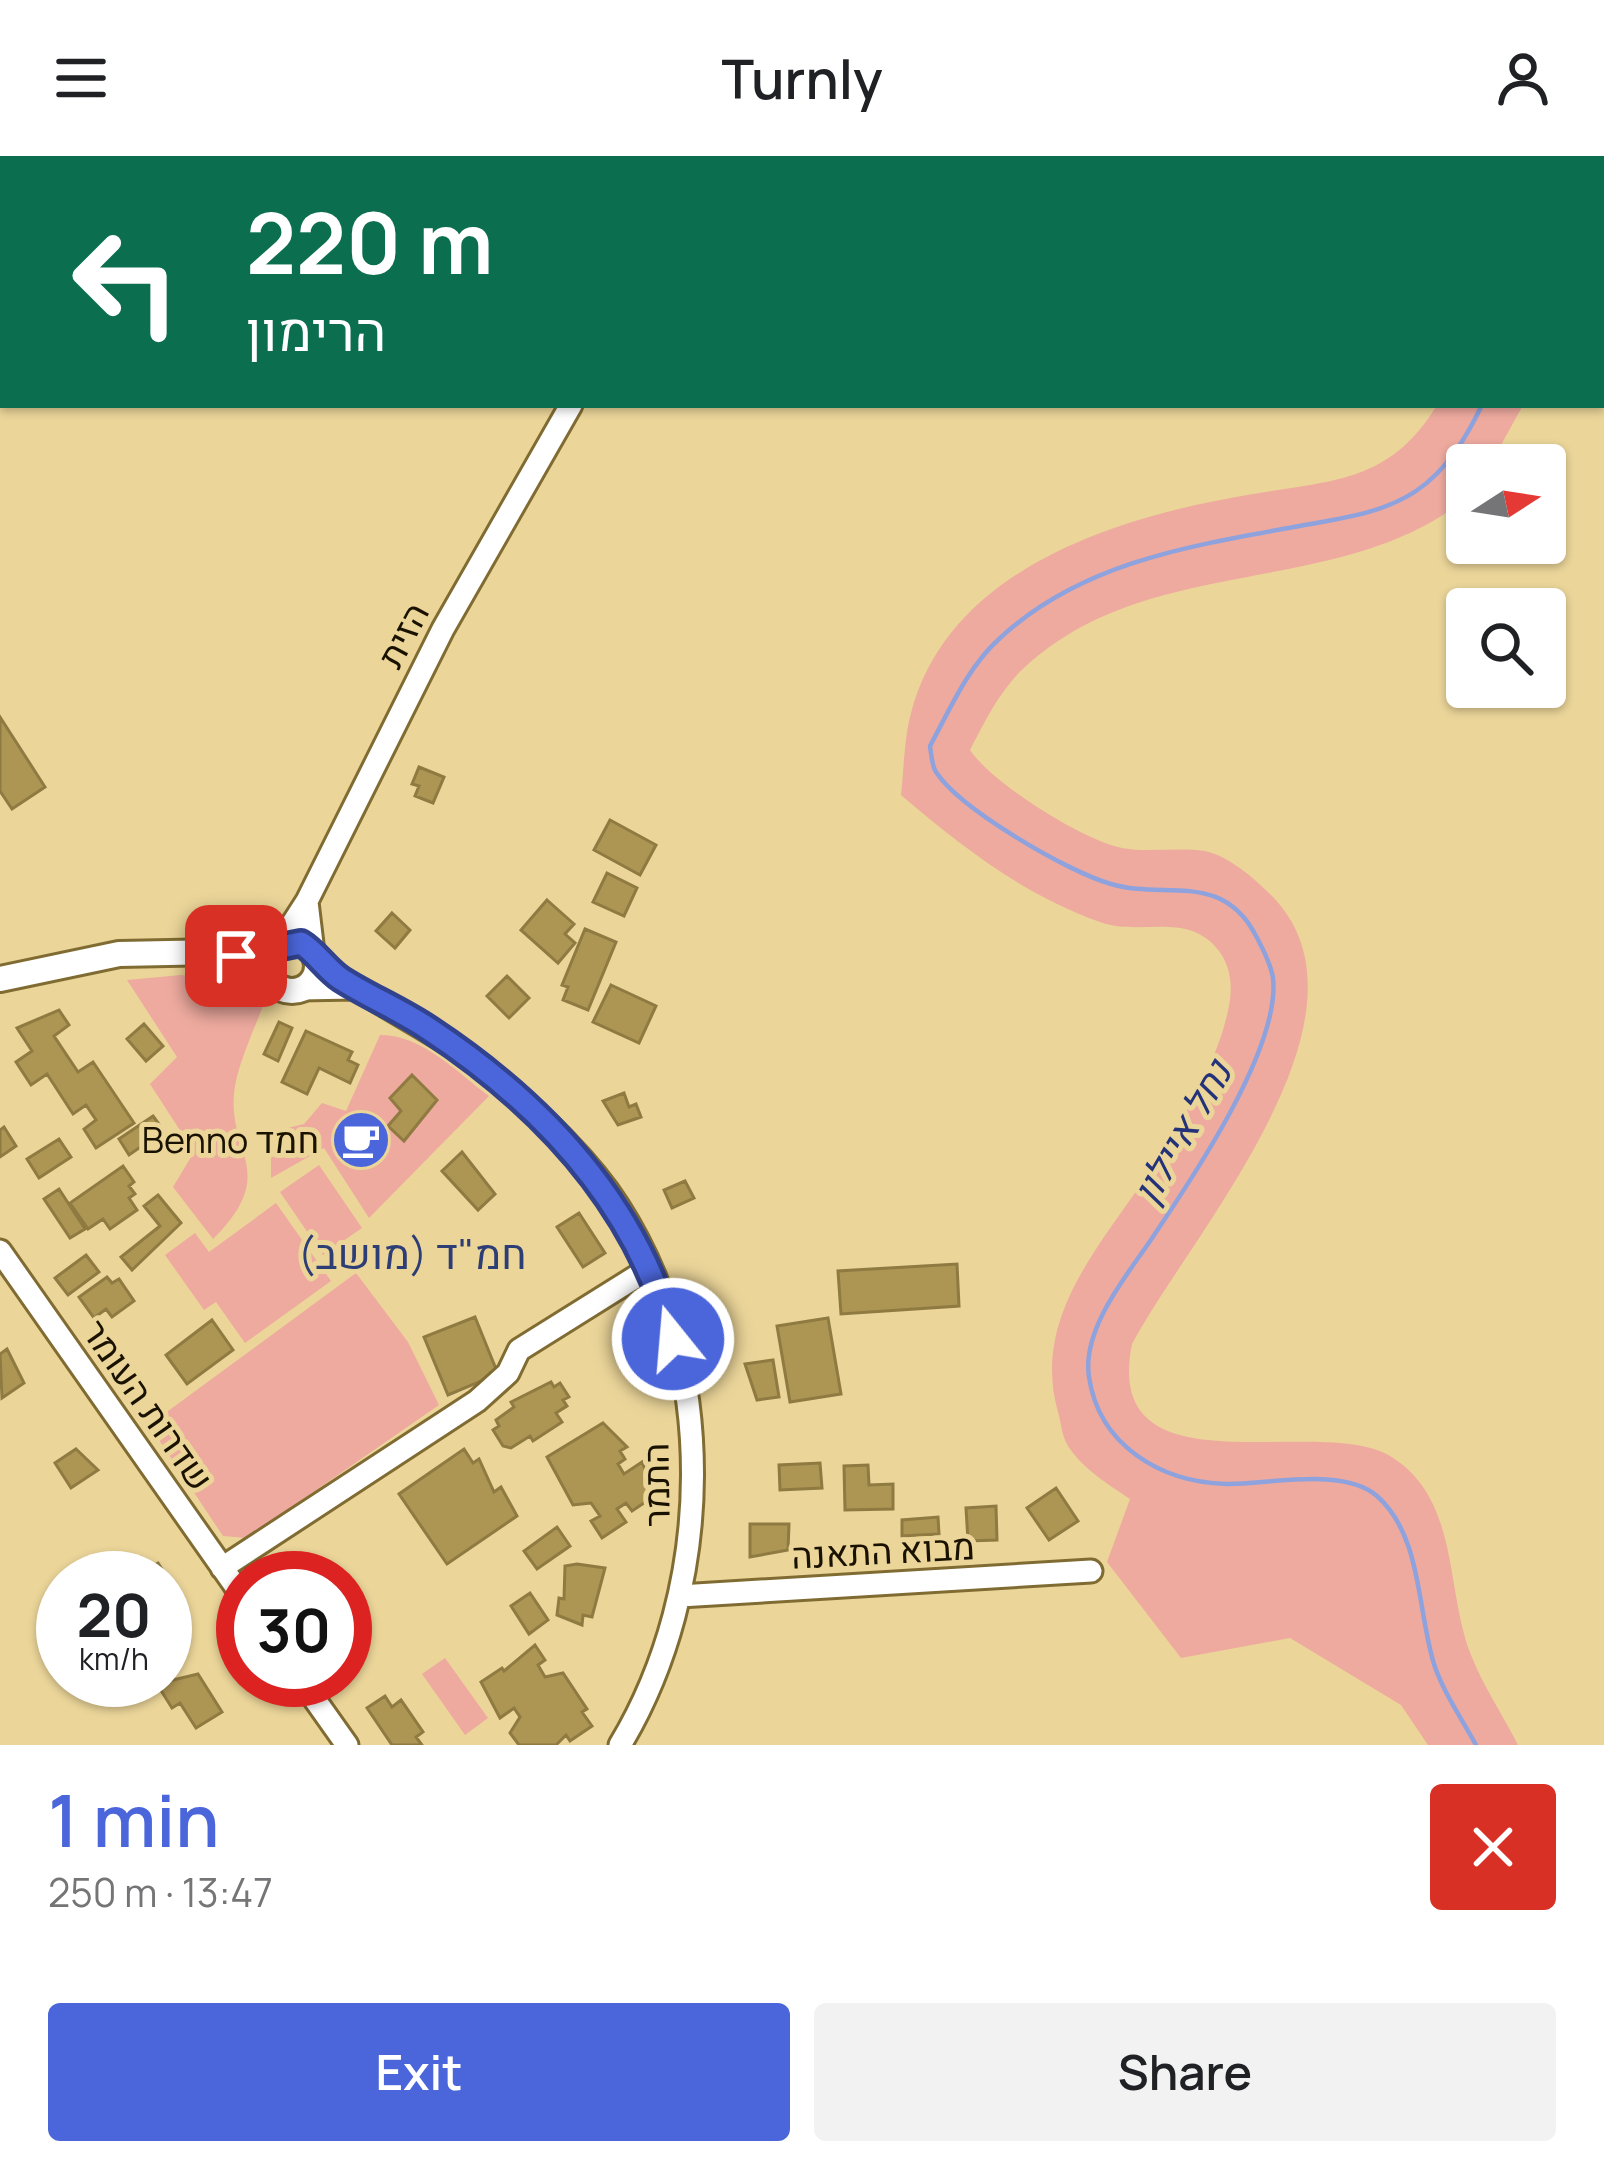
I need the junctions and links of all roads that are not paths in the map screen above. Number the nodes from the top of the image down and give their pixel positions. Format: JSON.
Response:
{"nodes":[{"id":1,"x":569,"y":408,"type":"edge"},
{"id":2,"x":307,"y":901,"type":"junction"},
{"id":3,"x":315,"y":956,"type":"junction"},
{"id":4,"x":273,"y":957,"type":"junction"},
{"id":5,"x":0,"y":980,"type":"edge"},
{"id":6,"x":357,"y":988,"type":"junction"},
{"id":7,"x":299,"y":989,"type":"junction"},
{"id":8,"x":0,"y":1251,"type":"edge"},
{"id":9,"x":650,"y":1268,"type":"junction"},
{"id":10,"x":248,"y":1551,"type":"edge"},
{"id":11,"x":216,"y":1559,"type":"edge"},
{"id":12,"x":1091,"y":1571,"type":"dead end"},
{"id":13,"x":680,"y":1596,"type":"junction"},
{"id":14,"x":321,"y":1707,"type":"edge"},
{"id":15,"x":347,"y":1745,"type":"edge"},
{"id":16,"x":620,"y":1745,"type":"edge"}],
"edges":[{"from":1,"to":2,"type":"street","name":"הזית"},
{"from":2,"to":3,"type":"street"},
{"from":2,"to":4,"type":"street","name":"הזית"},
{"from":3,"to":4,"type":"street"},
{"from":3,"to":6,"type":"street","name":"התמר"},
{"from":3,"to":7,"type":"street"},
{"from":4,"to":5,"type":"street"},
{"from":4,"to":7,"type":"street"},
{"from":6,"to":7,"type":"street"},
{"from":6,"to":9,"type":"street","name":"התמר"},
{"from":8,"to":11,"type":"street","name":"שדרות העומר"},
{"from":9,"to":10,"type":"street"},
{"from":9,"to":13,"type":"street","name":"התמר"},
{"from":12,"to":13,"type":"street","name":"מבוא התאנה"},
{"from":13,"to":16,"type":"street","name":"התמר"},
{"from":14,"to":15,"type":"street"}]}
